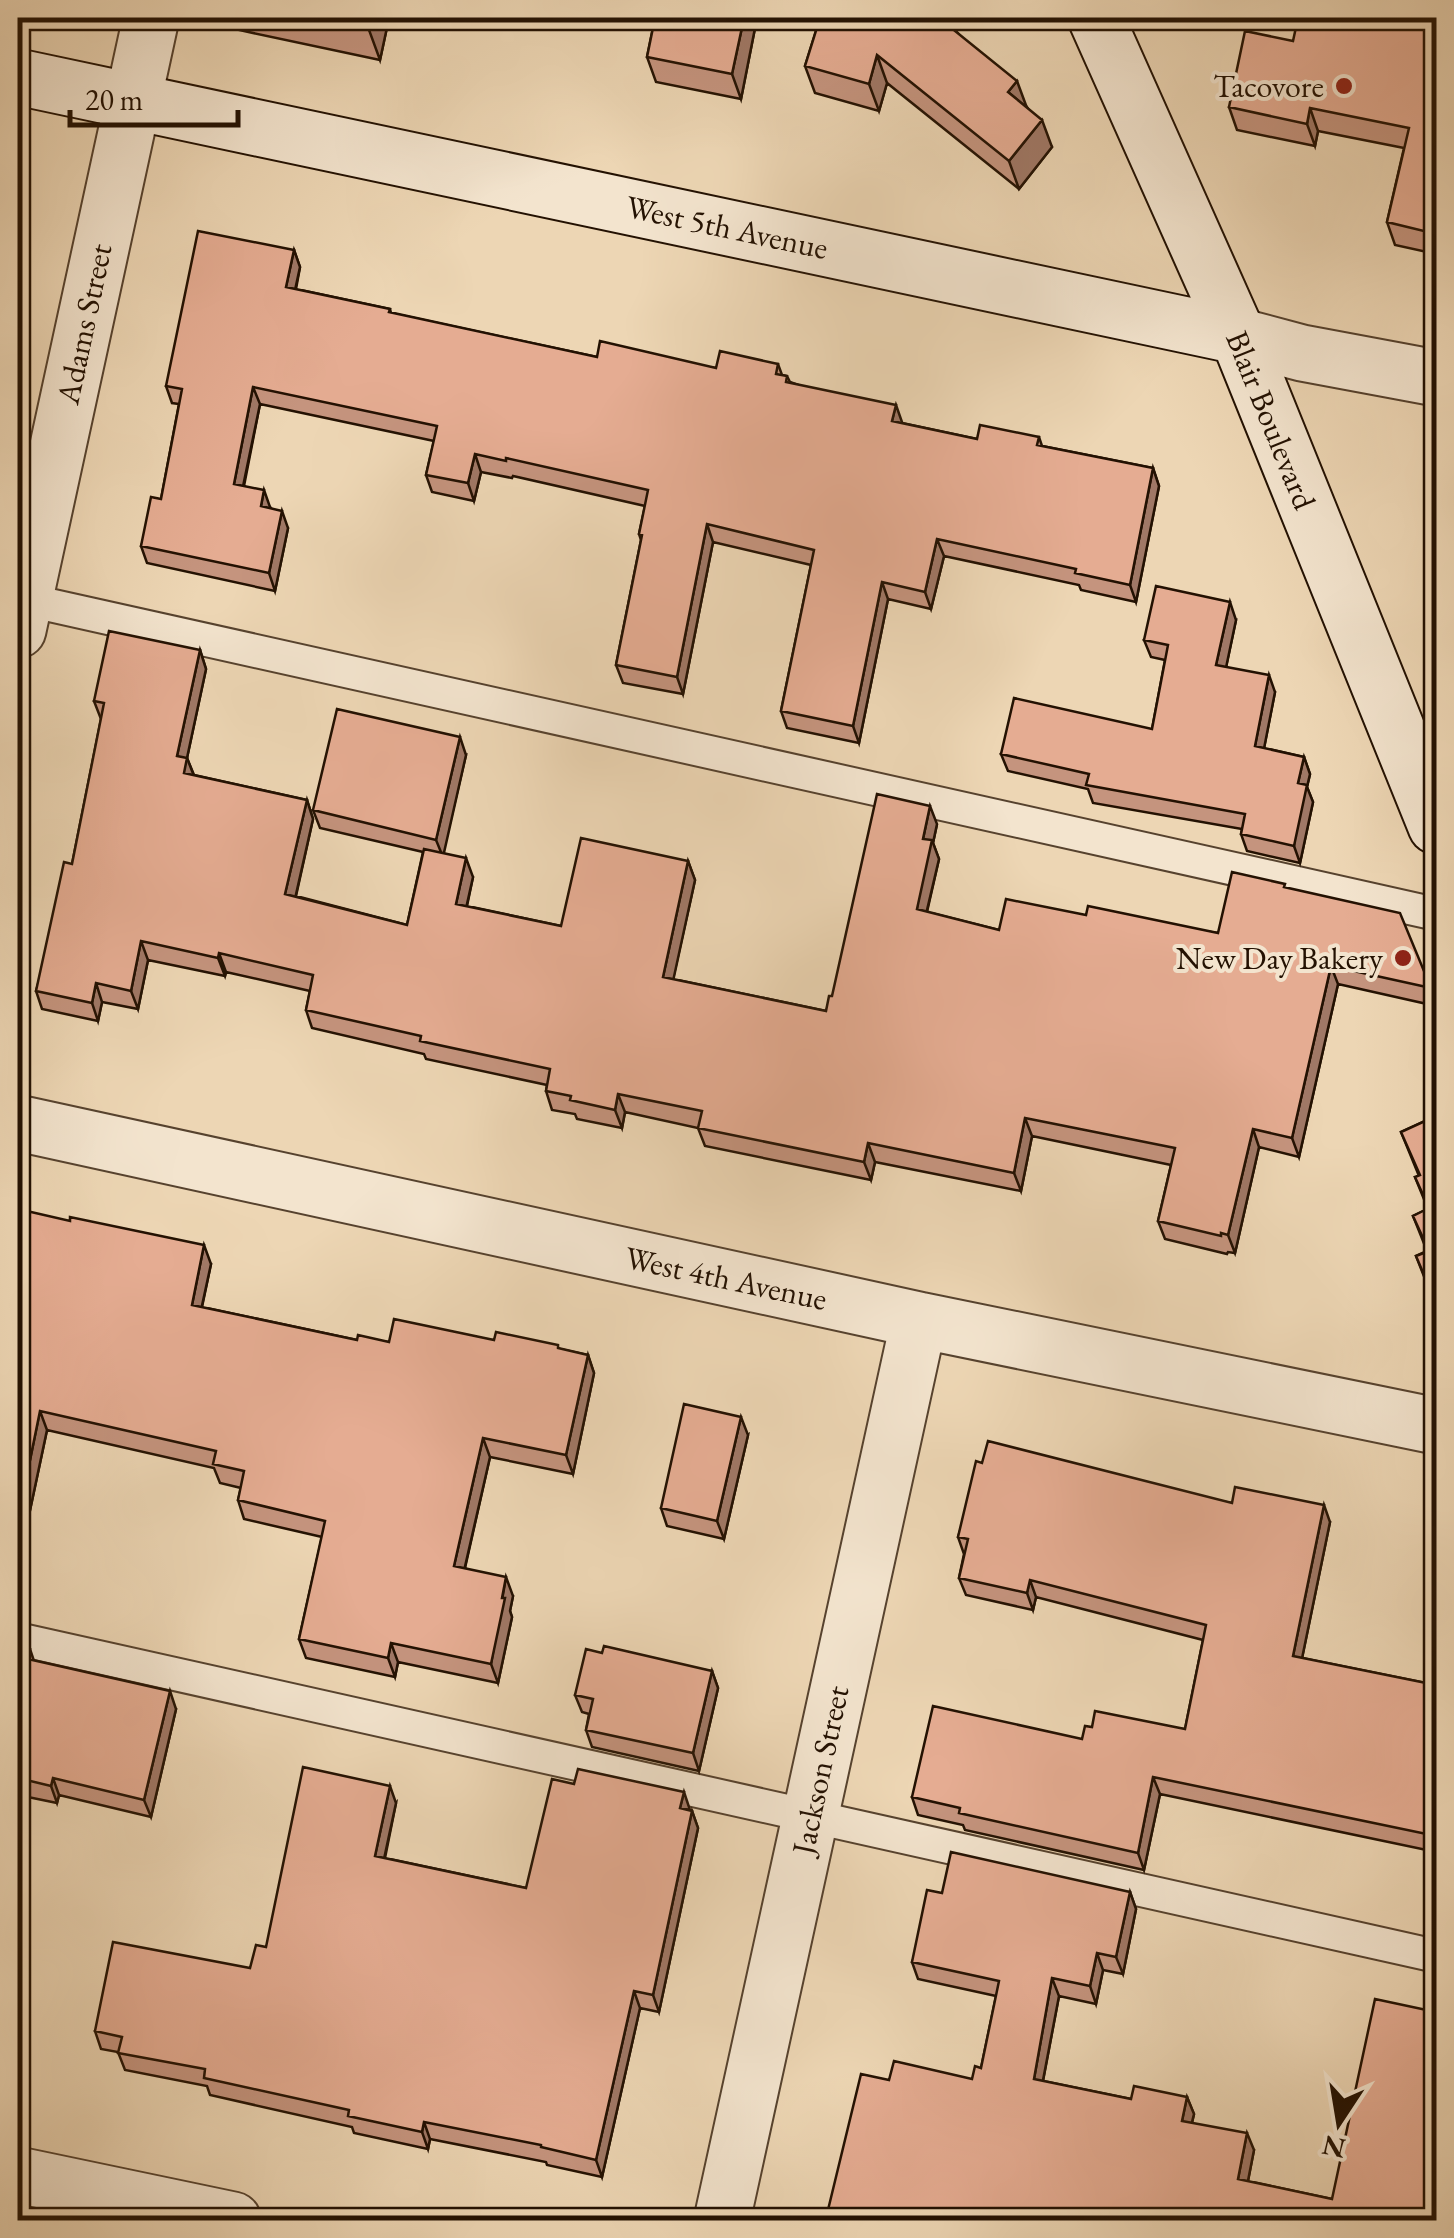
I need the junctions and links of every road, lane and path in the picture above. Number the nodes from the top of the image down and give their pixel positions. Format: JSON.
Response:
{"nodes":[{"id":1,"x":151,"y":18,"type":"edge"},
{"id":2,"x":1096,"y":18,"type":"edge"},
{"id":3,"x":18,"y":77,"type":"edge"},
{"id":4,"x":133,"y":101,"type":"junction"},
{"id":5,"x":1238,"y":336,"type":"junction"},
{"id":6,"x":1436,"y":378,"type":"edge"},
{"id":7,"x":20,"y":609,"type":"edge"},
{"id":8,"x":1436,"y":826,"type":"edge"},
{"id":9,"x":1436,"y":914,"type":"edge"},
{"id":10,"x":18,"y":1123,"type":"edge"},
{"id":11,"x":918,"y":1320,"type":"junction"},
{"id":12,"x":1436,"y":1426,"type":"edge"},
{"id":13,"x":18,"y":1639,"type":"edge"},
{"id":14,"x":810,"y":1815,"type":"junction"},
{"id":15,"x":1436,"y":1956,"type":"edge"},
{"id":16,"x":18,"y":2174,"type":"edge"},
{"id":17,"x":234,"y":2220,"type":"edge"},
{"id":18,"x":722,"y":2220,"type":"edge"}],
"edges":[{"from":1,"to":4,"type":"street","name":"Adams Street"},
{"from":2,"to":5,"type":"street","name":"Blair Boulevard"},
{"from":3,"to":4,"type":"street","name":"West 5th Avenue"},
{"from":4,"to":5,"type":"street","name":"West 5th Avenue"},
{"from":4,"to":7,"type":"street","name":"Adams Street"},
{"from":5,"to":6,"type":"street","name":"West 5th Avenue"},
{"from":5,"to":8,"type":"street","name":"Blair Boulevard"},
{"from":7,"to":9,"type":"lane"},
{"from":10,"to":11,"type":"street","name":"West 4th Avenue"},
{"from":11,"to":12,"type":"street","name":"West 4th Avenue"},
{"from":11,"to":14,"type":"street","name":"Jackson Street"},
{"from":13,"to":14,"type":"lane"},
{"from":14,"to":15,"type":"lane"},
{"from":14,"to":18,"type":"street","name":"Jackson Street"},
{"from":16,"to":17,"type":"street"}]}
